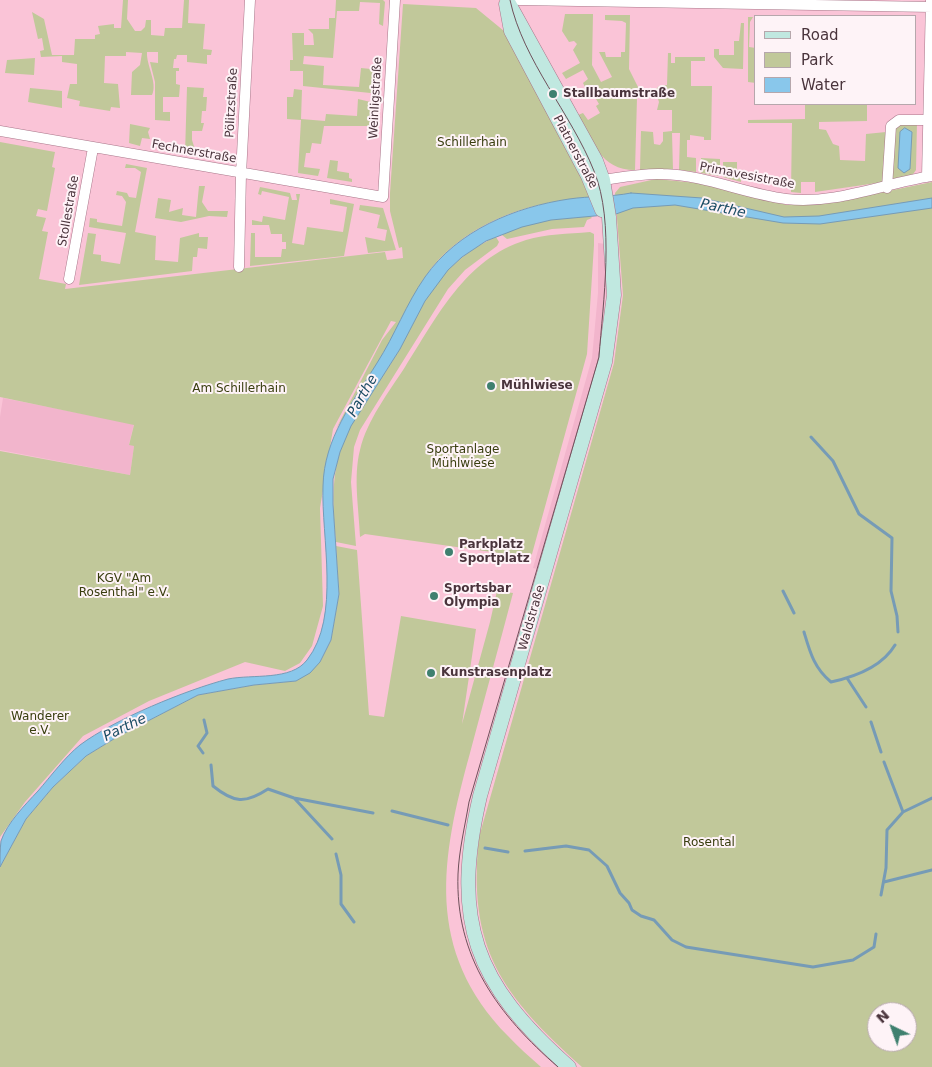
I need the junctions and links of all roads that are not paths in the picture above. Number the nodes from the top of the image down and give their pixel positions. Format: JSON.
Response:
{"nodes":[{"id":1,"x":250,"y":0,"type":"edge"},
{"id":2,"x":395,"y":0,"type":"edge"},
{"id":3,"x":507,"y":0,"type":"edge"},
{"id":4,"x":519,"y":0,"type":"edge"},
{"id":5,"x":931,"y":5,"type":"edge"},
{"id":6,"x":929,"y":120,"type":"junction"},
{"id":7,"x":0,"y":131,"type":"edge"},
{"id":8,"x":93,"y":148,"type":"junction"},
{"id":9,"x":241,"y":174,"type":"junction"},
{"id":10,"x":930,"y":177,"type":"edge"},
{"id":11,"x":603,"y":180,"type":"junction"},
{"id":12,"x":887,"y":188,"type":"junction"},
{"id":13,"x":602,"y":194,"type":"junction"},
{"id":14,"x":383,"y":197,"type":"joint"},
{"id":15,"x":239,"y":267,"type":"dead end"},
{"id":16,"x":70,"y":280,"type":"dead end"},
{"id":17,"x":569,"y":1067,"type":"edge"}],
"edges":[{"from":1,"to":9,"type":"street","name":"Pölitzstraße"},
{"from":2,"to":14,"type":"street","name":"Weinligstraße"},
{"from":3,"to":11,"type":"main road","name":"Platnerstraße"},
{"from":3,"to":13,"type":"main road","name":"Platnerstraße"},
{"from":4,"to":5,"type":"street"},
{"from":5,"to":6,"type":"street"},
{"from":6,"to":10,"type":"street"},
{"from":6,"to":12,"type":"street"},
{"from":7,"to":8,"type":"street","name":"Fechnerstraße"},
{"from":8,"to":9,"type":"street","name":"Fechnerstraße"},
{"from":8,"to":16,"type":"street","name":"Stollestraße"},
{"from":9,"to":14,"type":"street","name":"Fechnerstraße"},
{"from":9,"to":15,"type":"street","name":"Pölitzstraße"},
{"from":10,"to":12,"type":"street","name":"Primavesistraße"},
{"from":11,"to":12,"type":"street","name":"Primavesistraße"},
{"from":11,"to":13,"type":"main road","name":"Waldstraße"},
{"from":13,"to":17,"type":"main road","name":"Waldstraße"}]}
